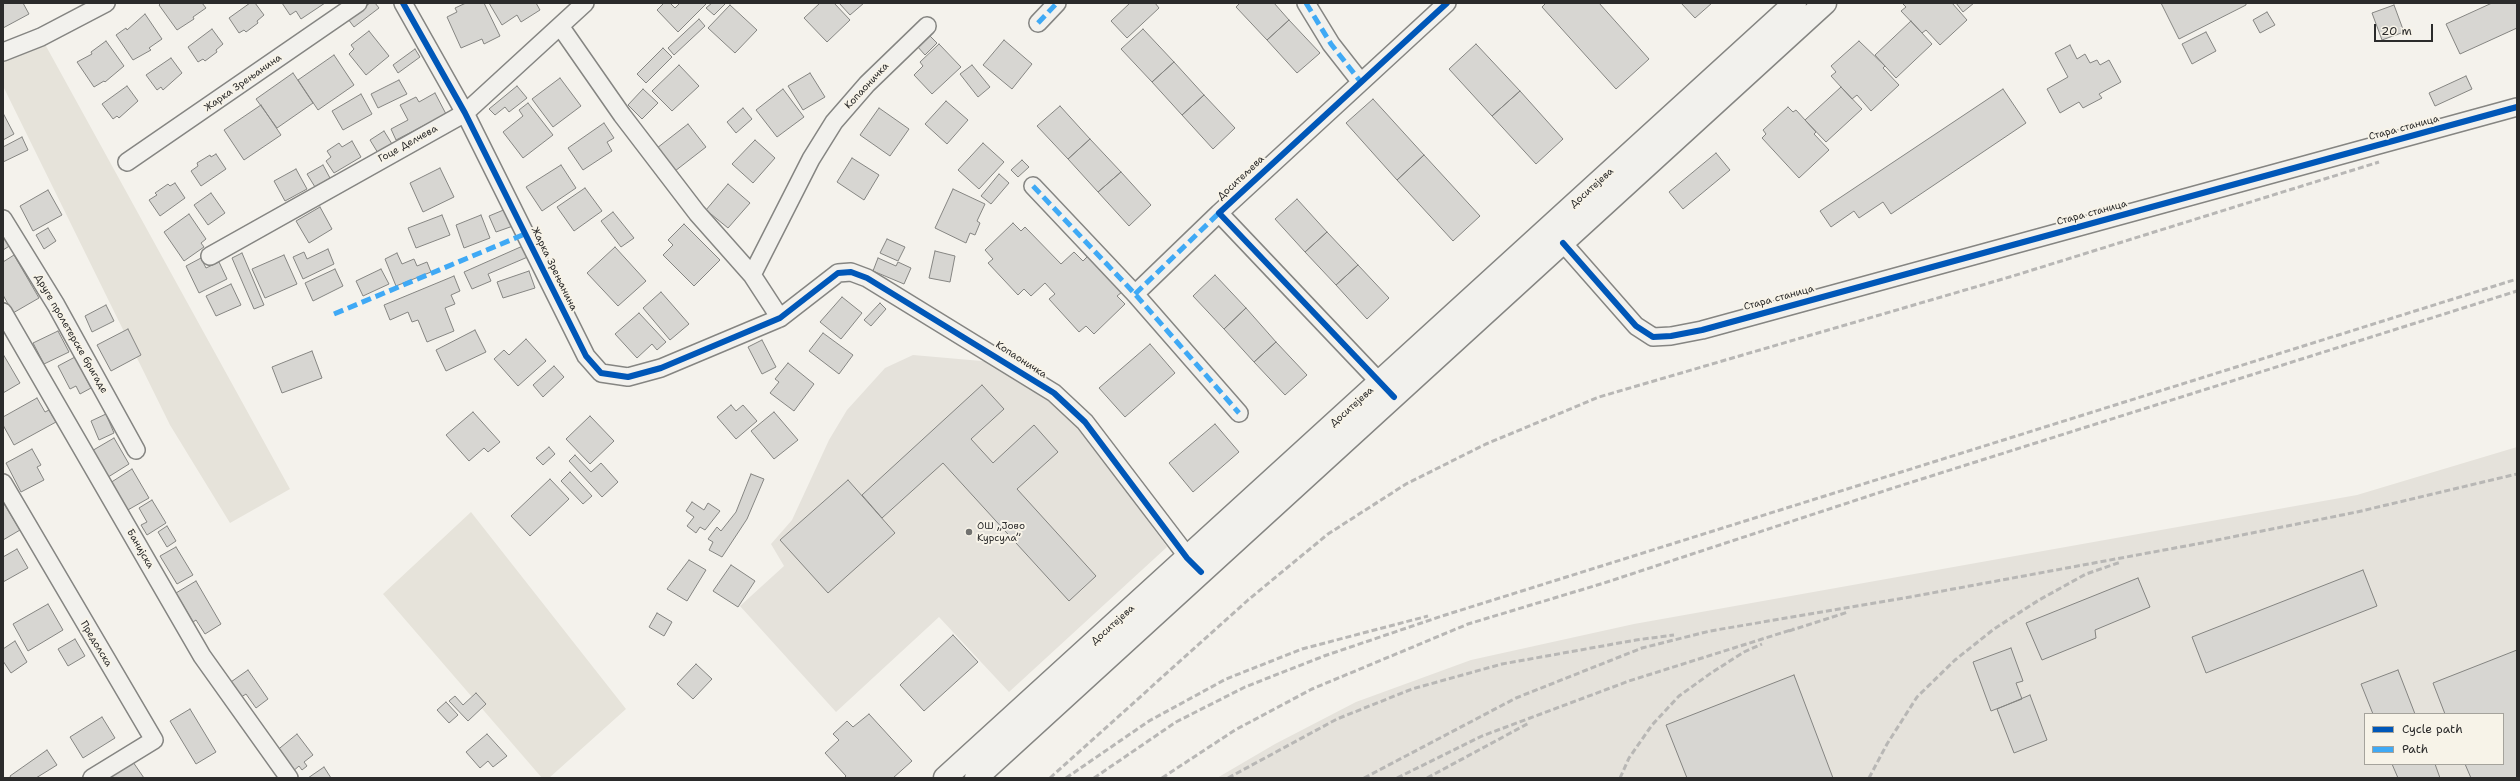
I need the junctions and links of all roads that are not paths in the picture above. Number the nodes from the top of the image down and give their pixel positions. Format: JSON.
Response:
{"nodes":[{"id":1,"x":358,"y":3,"type":"edge"},
{"id":2,"x":403,"y":3,"type":"edge"},
{"id":3,"x":585,"y":3,"type":"edge"},
{"id":4,"x":1057,"y":3,"type":"edge"},
{"id":5,"x":1306,"y":3,"type":"edge"},
{"id":6,"x":1447,"y":3,"type":"edge"},
{"id":7,"x":1795,"y":3,"type":"edge"},
{"id":8,"x":1825,"y":3,"type":"edge"},
{"id":9,"x":101,"y":4,"type":"edge"},
{"id":10,"x":1038,"y":23,"type":"dead end"},
{"id":11,"x":560,"y":26,"type":"junction"},
{"id":12,"x":927,"y":26,"type":"dead end"},
{"id":13,"x":3,"y":52,"type":"edge"},
{"id":14,"x":1360,"y":81,"type":"junction"},
{"id":15,"x":2517,"y":107,"type":"edge"},
{"id":16,"x":465,"y":113,"type":"junction"},
{"id":17,"x":127,"y":162,"type":"dead end"},
{"id":18,"x":1033,"y":186,"type":"dead end"},
{"id":19,"x":1219,"y":213,"type":"junction"},
{"id":20,"x":3,"y":219,"type":"edge"},
{"id":21,"x":1563,"y":243,"type":"junction"},
{"id":22,"x":210,"y":256,"type":"dead end"},
{"id":23,"x":752,"y":275,"type":"junction"},
{"id":24,"x":1135,"y":294,"type":"junction"},
{"id":25,"x":3,"y":312,"type":"edge"},
{"id":26,"x":780,"y":318,"type":"junction"},
{"id":27,"x":1387,"y":390,"type":"junction"},
{"id":28,"x":1239,"y":413,"type":"dead end"},
{"id":29,"x":136,"y":450,"type":"dead end"},
{"id":30,"x":3,"y":483,"type":"edge"},
{"id":31,"x":1194,"y":565,"type":"junction"},
{"id":32,"x":92,"y":778,"type":"edge"},
{"id":33,"x":289,"y":778,"type":"edge"},
{"id":34,"x":945,"y":778,"type":"edge"},
{"id":35,"x":976,"y":778,"type":"edge"}],
"edges":[{"from":1,"to":17,"type":"street","name":"Жарка Зрењанина"},
{"from":2,"to":16,"type":"street","name":"Жарка Зрењанина"},
{"from":3,"to":11,"type":"street","name":"Гоце Делчева"},
{"from":4,"to":10,"type":"street"},
{"from":5,"to":14,"type":"street"},
{"from":6,"to":14,"type":"street","name":"Доситељева"},
{"from":7,"to":27,"type":"main road","name":"Доситејева"},
{"from":8,"to":21,"type":"main road","name":"Доситејева"},
{"from":9,"to":13,"type":"street"},
{"from":11,"to":16,"type":"street","name":"Гоце Делчева"},
{"from":11,"to":23,"type":"street"},
{"from":12,"to":23,"type":"street","name":"Копаоничка"},
{"from":14,"to":19,"type":"street","name":"Доситељева"},
{"from":15,"to":21,"type":"street","name":"Стара станица"},
{"from":16,"to":22,"type":"street","name":"Гоце Делчева"},
{"from":16,"to":26,"type":"street","name":"Жарка Зрењанина"},
{"from":18,"to":24,"type":"street"},
{"from":19,"to":24,"type":"street","name":"Доситељева"},
{"from":19,"to":27,"type":"street","name":"Доситељева"},
{"from":20,"to":29,"type":"street","name":"Друге пролетерске бригаде"},
{"from":21,"to":27,"type":"main road","name":"Доситејева"},
{"from":23,"to":26,"type":"street"},
{"from":24,"to":28,"type":"street"},
{"from":25,"to":33,"type":"street","name":"Банијска"},
{"from":26,"to":31,"type":"street","name":"Копаоничка"},
{"from":27,"to":31,"type":"main road","name":"Доситејева"},
{"from":30,"to":32,"type":"street","name":"Предолска"},
{"from":31,"to":34,"type":"main road","name":"Доситејева"},
{"from":31,"to":35,"type":"main road","name":"Доситејева"}]}
